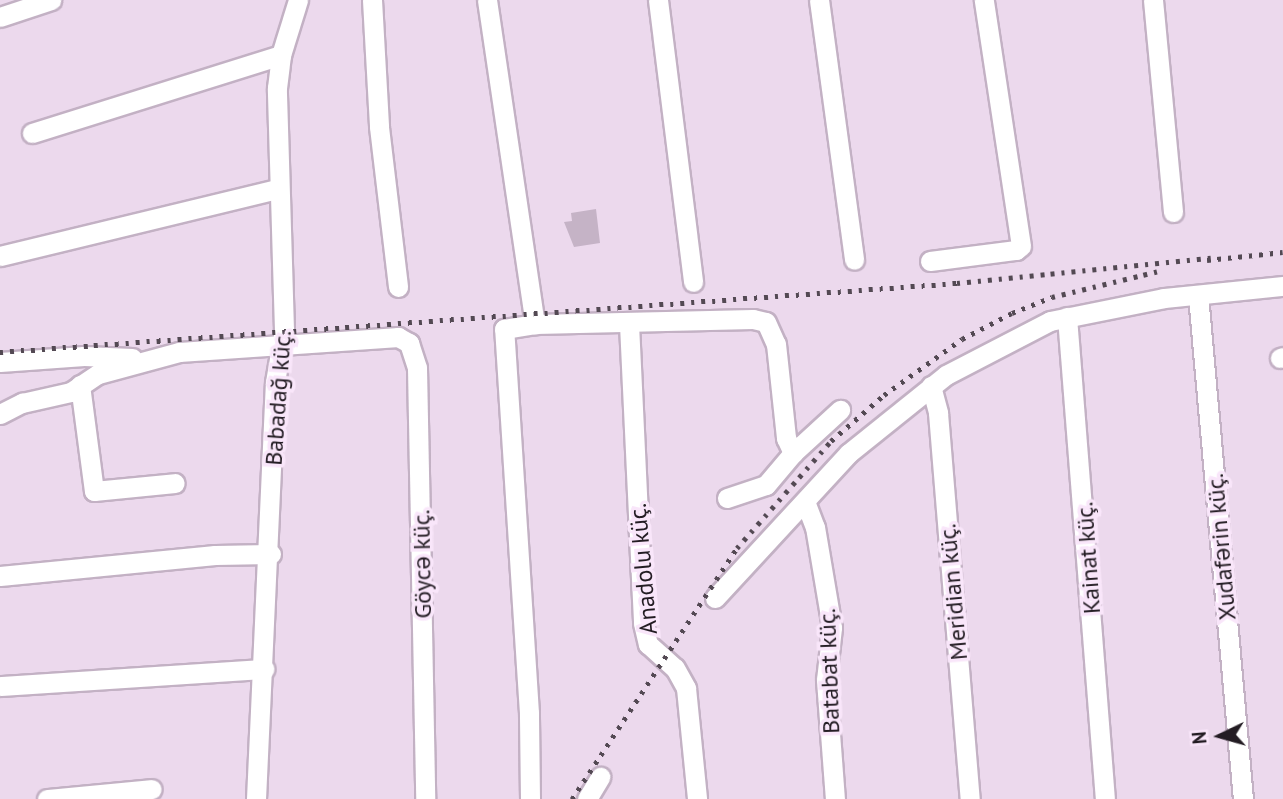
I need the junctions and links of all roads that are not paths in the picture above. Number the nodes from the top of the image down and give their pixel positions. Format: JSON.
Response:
{"nodes":[{"id":1,"x":51,"y":0,"type":"edge"},
{"id":2,"x":298,"y":0,"type":"edge"},
{"id":3,"x":372,"y":0,"type":"edge"},
{"id":4,"x":487,"y":0,"type":"edge"},
{"id":5,"x":658,"y":0,"type":"edge"},
{"id":6,"x":819,"y":0,"type":"edge"},
{"id":7,"x":985,"y":0,"type":"edge"},
{"id":8,"x":1153,"y":0,"type":"edge"},
{"id":9,"x":0,"y":18,"type":"edge"},
{"id":10,"x":281,"y":55,"type":"junction"},
{"id":11,"x":32,"y":132,"type":"dead end"},
{"id":12,"x":276,"y":188,"type":"junction"},
{"id":13,"x":1173,"y":212,"type":"dead end"},
{"id":14,"x":0,"y":256,"type":"edge"},
{"id":15,"x":854,"y":260,"type":"dead end"},
{"id":16,"x":930,"y":261,"type":"dead end"},
{"id":17,"x":693,"y":282,"type":"dead end"},
{"id":18,"x":1283,"y":286,"type":"edge"},
{"id":19,"x":398,"y":287,"type":"dead end"},
{"id":20,"x":1198,"y":295,"type":"junction"},
{"id":21,"x":1067,"y":317,"type":"junction"},
{"id":22,"x":535,"y":324,"type":"junction"},
{"id":23,"x":629,"y":324,"type":"junction"},
{"id":24,"x":281,"y":342,"type":"junction"},
{"id":25,"x":151,"y":359,"type":"junction"},
{"id":26,"x":0,"y":362,"type":"edge"},
{"id":27,"x":80,"y":385,"type":"junction"},
{"id":28,"x":931,"y":386,"type":"junction"},
{"id":29,"x":840,"y":410,"type":"dead end"},
{"id":30,"x":0,"y":414,"type":"edge"},
{"id":31,"x":793,"y":453,"type":"junction"},
{"id":32,"x":175,"y":483,"type":"dead end"},
{"id":33,"x":727,"y":498,"type":"dead end"},
{"id":34,"x":806,"y":504,"type":"junction"},
{"id":35,"x":271,"y":554,"type":"junction"},
{"id":36,"x":0,"y":576,"type":"edge"},
{"id":37,"x":715,"y":598,"type":"dead end"},
{"id":38,"x":264,"y":669,"type":"junction"},
{"id":39,"x":0,"y":686,"type":"edge"},
{"id":40,"x":600,"y":777,"type":"dead end"},
{"id":41,"x":152,"y":789,"type":"dead end"},
{"id":42,"x":47,"y":799,"type":"edge"},
{"id":43,"x":257,"y":799,"type":"edge"},
{"id":44,"x":425,"y":799,"type":"edge"},
{"id":45,"x":530,"y":799,"type":"edge"},
{"id":46,"x":587,"y":799,"type":"edge"},
{"id":47,"x":697,"y":799,"type":"edge"},
{"id":48,"x":835,"y":799,"type":"edge"},
{"id":49,"x":970,"y":799,"type":"edge"},
{"id":50,"x":1105,"y":799,"type":"edge"},
{"id":51,"x":1243,"y":799,"type":"edge"}],
"edges":[{"from":1,"to":9,"type":"street"},
{"from":2,"to":10,"type":"street","name":"Babadağ küç."},
{"from":3,"to":19,"type":"street"},
{"from":4,"to":22,"type":"street"},
{"from":5,"to":17,"type":"street"},
{"from":6,"to":15,"type":"street"},
{"from":7,"to":16,"type":"street"},
{"from":8,"to":13,"type":"street"},
{"from":10,"to":11,"type":"street"},
{"from":10,"to":12,"type":"street","name":"Babadağ küç."},
{"from":12,"to":14,"type":"street"},
{"from":12,"to":24,"type":"street","name":"Babadağ küç."},
{"from":18,"to":20,"type":"street"},
{"from":20,"to":21,"type":"street"},
{"from":20,"to":51,"type":"street","name":"Xudafərin küç."},
{"from":21,"to":28,"type":"street"},
{"from":21,"to":50,"type":"street","name":"Kainat küç."},
{"from":22,"to":23,"type":"street"},
{"from":22,"to":45,"type":"street"},
{"from":23,"to":31,"type":"street"},
{"from":23,"to":47,"type":"street","name":"Anadolu küç."},
{"from":24,"to":25,"type":"street"},
{"from":24,"to":35,"type":"street","name":"Babadağ küç."},
{"from":24,"to":44,"type":"street","name":"Göycə küç."},
{"from":25,"to":26,"type":"street"},
{"from":25,"to":27,"type":"street"},
{"from":27,"to":30,"type":"street"},
{"from":27,"to":32,"type":"street"},
{"from":28,"to":34,"type":"street"},
{"from":28,"to":49,"type":"street","name":"Meridian küç."},
{"from":29,"to":31,"type":"street"},
{"from":31,"to":33,"type":"street"},
{"from":34,"to":37,"type":"street"},
{"from":34,"to":48,"type":"street","name":"Batabat küç."},
{"from":35,"to":36,"type":"street"},
{"from":35,"to":38,"type":"street","name":"Babadağ küç."},
{"from":38,"to":39,"type":"street"},
{"from":38,"to":43,"type":"street","name":"Babadağ küç."},
{"from":40,"to":46,"type":"street"},
{"from":41,"to":42,"type":"street"}]}
